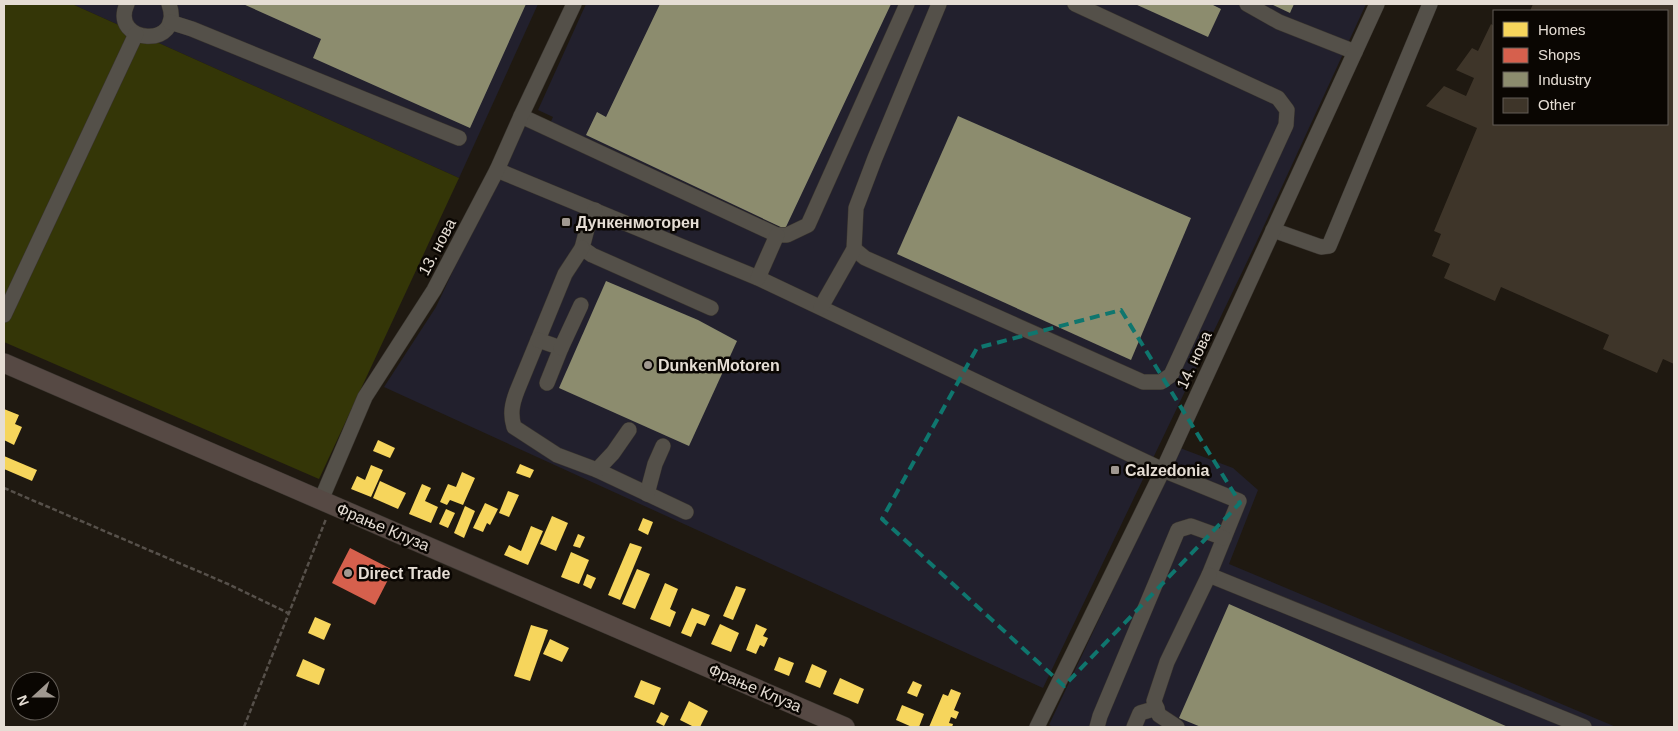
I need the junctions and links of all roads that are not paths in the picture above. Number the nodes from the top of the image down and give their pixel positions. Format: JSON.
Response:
{"nodes":[{"id":1,"x":127,"y":4,"type":"edge"},
{"id":2,"x":169,"y":4,"type":"edge"},
{"id":3,"x":574,"y":4,"type":"edge"},
{"id":4,"x":907,"y":4,"type":"edge"},
{"id":5,"x":939,"y":4,"type":"edge"},
{"id":6,"x":1075,"y":4,"type":"edge"},
{"id":7,"x":1251,"y":4,"type":"edge"},
{"id":8,"x":1377,"y":4,"type":"edge"},
{"id":9,"x":1430,"y":4,"type":"edge"},
{"id":10,"x":170,"y":22,"type":"junction"},
{"id":11,"x":136,"y":34,"type":"junction"},
{"id":12,"x":1354,"y":52,"type":"junction"},
{"id":13,"x":521,"y":116,"type":"junction"},
{"id":14,"x":460,"y":138,"type":"dead end"},
{"id":15,"x":498,"y":170,"type":"junction"},
{"id":16,"x":595,"y":210,"type":"junction"},
{"id":17,"x":1273,"y":230,"type":"junction"},
{"id":18,"x":777,"y":235,"type":"junction"},
{"id":19,"x":582,"y":248,"type":"junction"},
{"id":20,"x":854,"y":249,"type":"junction"},
{"id":21,"x":758,"y":278,"type":"junction"},
{"id":22,"x":581,"y":305,"type":"dead end"},
{"id":23,"x":821,"y":307,"type":"junction"},
{"id":24,"x":711,"y":308,"type":"dead end"},
{"id":25,"x":4,"y":315,"type":"edge"},
{"id":26,"x":538,"y":340,"type":"junction"},
{"id":27,"x":561,"y":348,"type":"junction"},
{"id":28,"x":4,"y":363,"type":"edge"},
{"id":29,"x":547,"y":382,"type":"dead end"},
{"id":30,"x":629,"y":430,"type":"dead end"},
{"id":31,"x":664,"y":446,"type":"dead end"},
{"id":32,"x":596,"y":470,"type":"junction"},
{"id":33,"x":1163,"y":470,"type":"junction"},
{"id":34,"x":647,"y":494,"type":"junction"},
{"id":35,"x":326,"y":502,"type":"junction"},
{"id":36,"x":686,"y":512,"type":"dead end"},
{"id":37,"x":1224,"y":538,"type":"junction"},
{"id":38,"x":1209,"y":575,"type":"junction"},
{"id":39,"x":1156,"y":708,"type":"junction"},
{"id":40,"x":845,"y":727,"type":"edge"},
{"id":41,"x":1037,"y":727,"type":"edge"},
{"id":42,"x":1097,"y":727,"type":"edge"},
{"id":43,"x":1134,"y":727,"type":"edge"},
{"id":44,"x":1177,"y":727,"type":"edge"},
{"id":45,"x":1584,"y":727,"type":"edge"}],
"edges":[{"from":1,"to":11,"type":"lane"},
{"from":2,"to":10,"type":"lane"},
{"from":3,"to":13,"type":"lane","name":"13. нова"},
{"from":4,"to":18,"type":"lane"},
{"from":5,"to":20,"type":"lane"},
{"from":6,"to":20,"type":"lane"},
{"from":7,"to":12,"type":"lane"},
{"from":8,"to":12,"type":"lane","name":"14. нова"},
{"from":9,"to":17,"type":"lane"},
{"from":10,"to":11,"type":"lane"},
{"from":10,"to":14,"type":"lane"},
{"from":11,"to":25,"type":"lane"},
{"from":12,"to":17,"type":"lane","name":"14. нова"},
{"from":13,"to":15,"type":"lane","name":"13. нова"},
{"from":13,"to":18,"type":"lane"},
{"from":15,"to":16,"type":"lane"},
{"from":15,"to":35,"type":"lane","name":"13. нова"},
{"from":16,"to":19,"type":"lane"},
{"from":16,"to":21,"type":"lane"},
{"from":17,"to":33,"type":"lane","name":"14. нова"},
{"from":18,"to":21,"type":"lane"},
{"from":19,"to":24,"type":"lane"},
{"from":19,"to":26,"type":"lane"},
{"from":20,"to":23,"type":"lane"},
{"from":21,"to":23,"type":"lane"},
{"from":22,"to":27,"type":"lane"},
{"from":23,"to":33,"type":"lane"},
{"from":26,"to":27,"type":"lane"},
{"from":26,"to":32,"type":"lane"},
{"from":27,"to":29,"type":"lane"},
{"from":28,"to":35,"type":"main road","name":"Фрање Клуза"},
{"from":30,"to":32,"type":"lane"},
{"from":31,"to":34,"type":"lane"},
{"from":32,"to":34,"type":"lane"},
{"from":33,"to":37,"type":"lane"},
{"from":33,"to":41,"type":"lane","name":"14. нова"},
{"from":34,"to":36,"type":"lane"},
{"from":35,"to":40,"type":"main road","name":"Фрање Клуза"},
{"from":37,"to":38,"type":"lane"},
{"from":37,"to":42,"type":"lane"},
{"from":38,"to":39,"type":"lane"},
{"from":38,"to":45,"type":"lane"},
{"from":39,"to":43,"type":"lane"},
{"from":39,"to":44,"type":"lane"}]}
